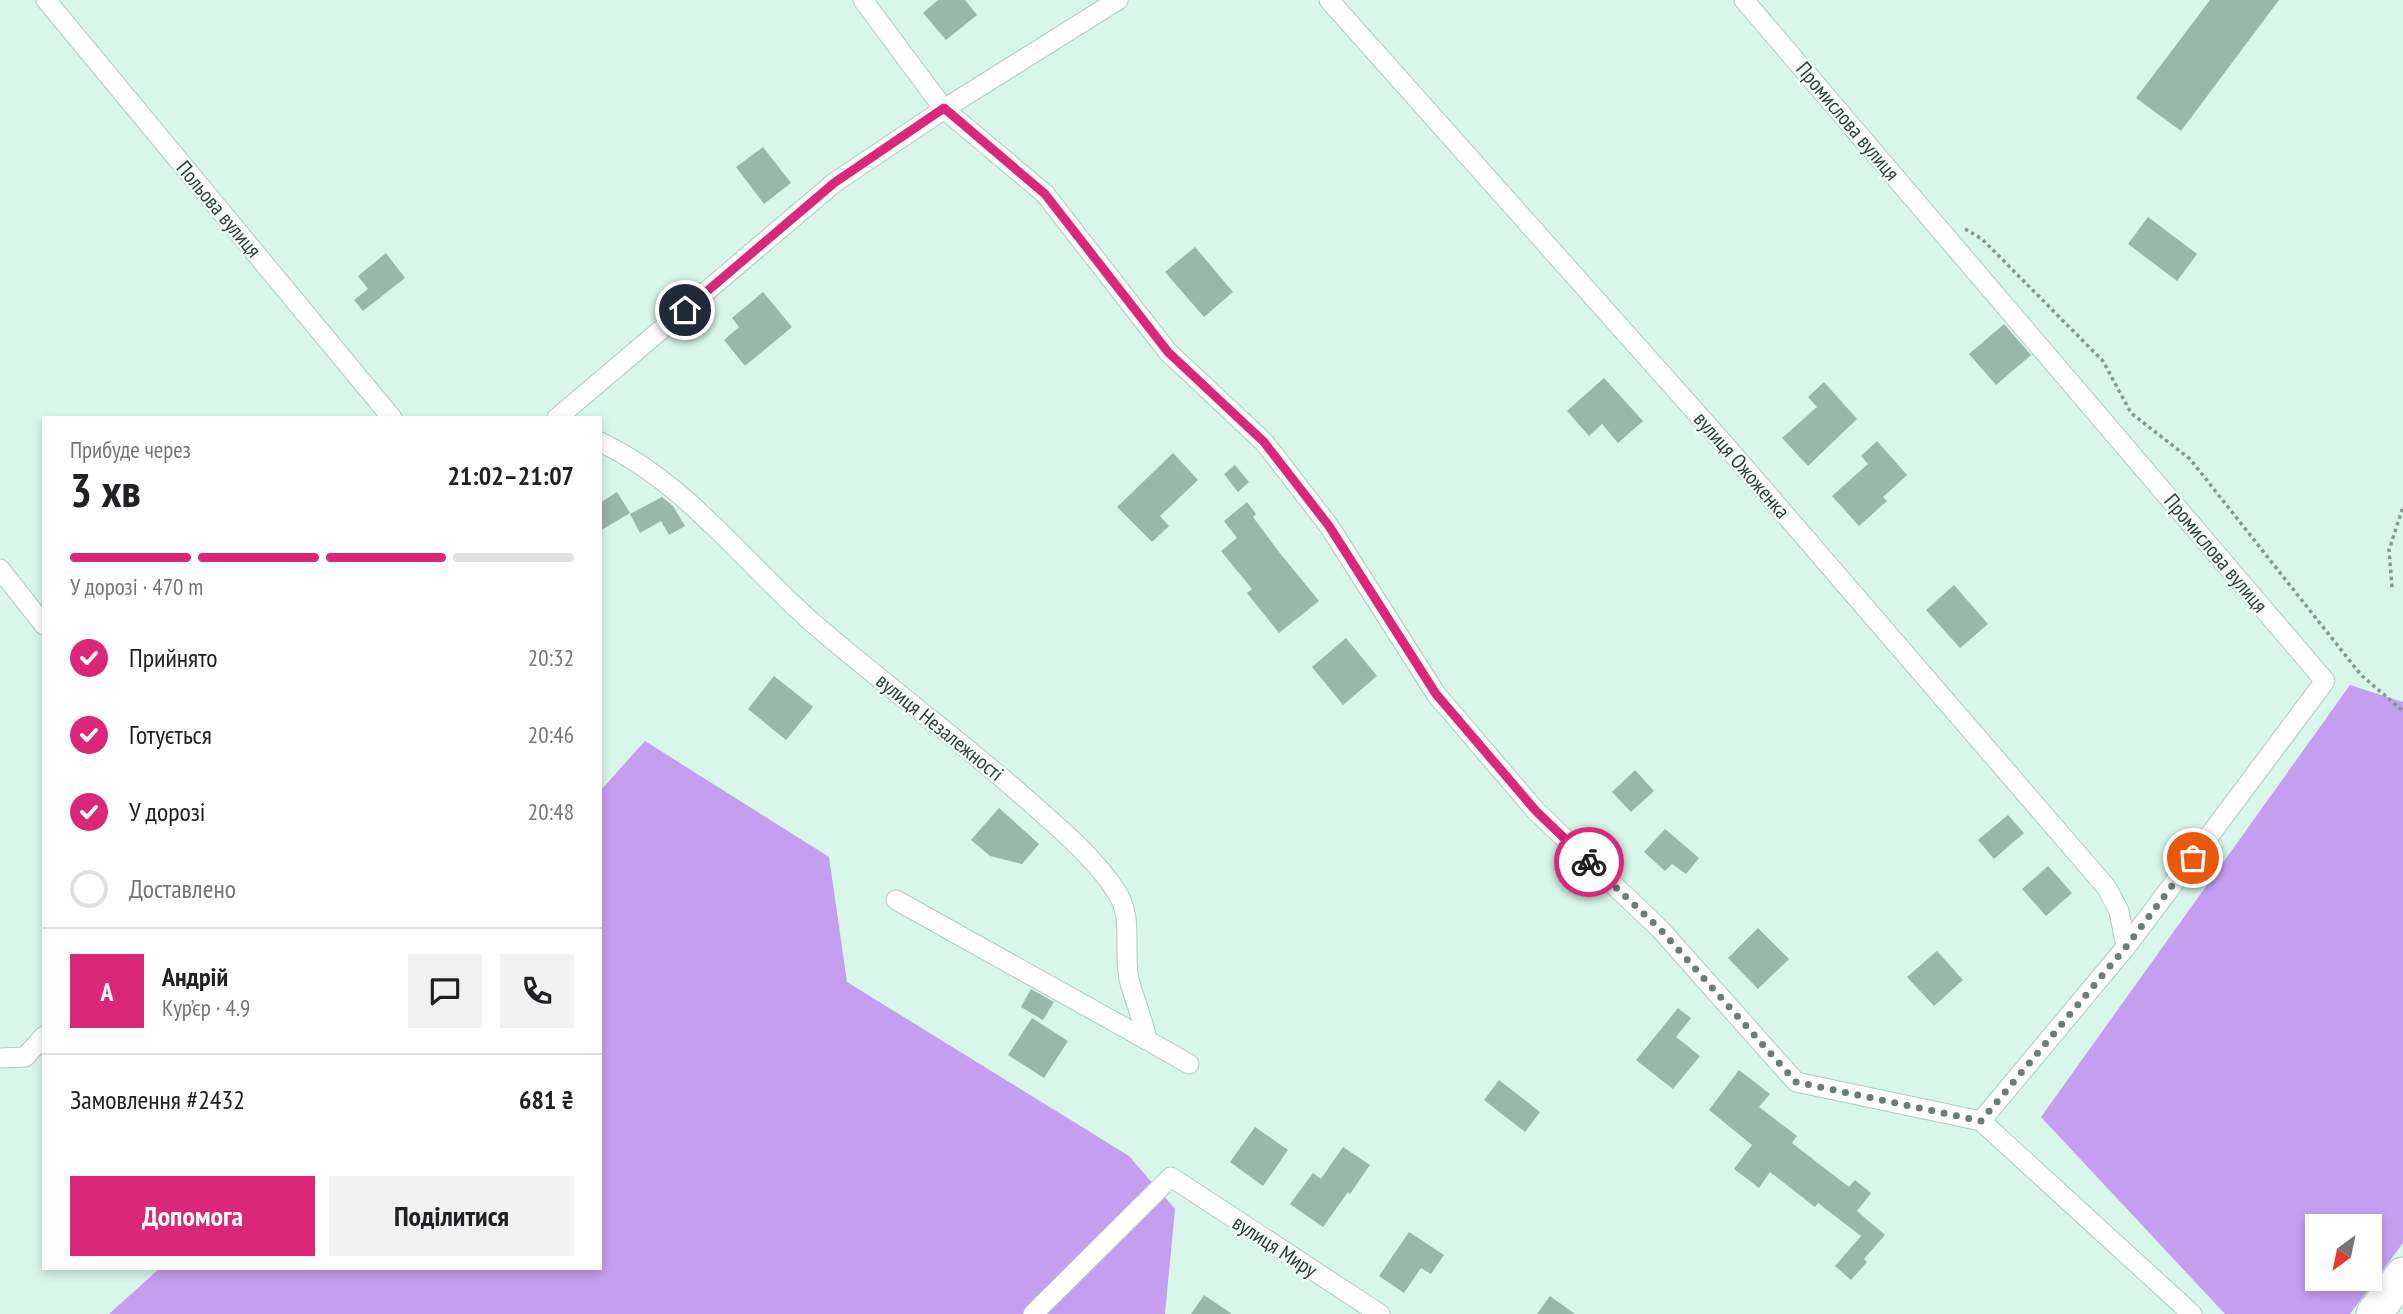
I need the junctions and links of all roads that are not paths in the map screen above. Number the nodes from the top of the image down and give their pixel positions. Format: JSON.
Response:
{"nodes":[{"id":1,"x":46,"y":0,"type":"edge"},
{"id":2,"x":863,"y":0,"type":"edge"},
{"id":3,"x":1118,"y":0,"type":"edge"},
{"id":4,"x":1329,"y":0,"type":"edge"},
{"id":5,"x":1744,"y":0,"type":"edge"},
{"id":6,"x":944,"y":108,"type":"junction"},
{"id":7,"x":391,"y":416,"type":"edge"},
{"id":8,"x":559,"y":416,"type":"edge"},
{"id":9,"x":602,"y":443,"type":"edge"},
{"id":10,"x":0,"y":569,"type":"edge"},
{"id":11,"x":42,"y":622,"type":"edge"},
{"id":12,"x":896,"y":900,"type":"dead end"},
{"id":13,"x":2126,"y":947,"type":"junction"},
{"id":14,"x":42,"y":1038,"type":"edge"},
{"id":15,"x":1147,"y":1040,"type":"junction"},
{"id":16,"x":0,"y":1058,"type":"edge"},
{"id":17,"x":1189,"y":1064,"type":"dead end"},
{"id":18,"x":1981,"y":1121,"type":"junction"},
{"id":19,"x":2403,"y":1275,"type":"edge"},
{"id":20,"x":1033,"y":1314,"type":"edge"},
{"id":21,"x":1380,"y":1314,"type":"edge"},
{"id":22,"x":2192,"y":1314,"type":"edge"},
{"id":23,"x":2374,"y":1314,"type":"edge"}],
"edges":[{"from":1,"to":7,"type":"street","name":"Польова вулиця"},
{"from":2,"to":6,"type":"street"},
{"from":3,"to":6,"type":"street"},
{"from":4,"to":13,"type":"street","name":"вулиця Ожоженка"},
{"from":5,"to":13,"type":"street","name":"Промислова вулиця"},
{"from":6,"to":8,"type":"street"},
{"from":6,"to":18,"type":"street"},
{"from":9,"to":15,"type":"street","name":"вулиця Незалежності"},
{"from":10,"to":11,"type":"street"},
{"from":12,"to":15,"type":"street"},
{"from":13,"to":18,"type":"street","name":"Промислова вулиця"},
{"from":14,"to":16,"type":"street"},
{"from":15,"to":17,"type":"street"},
{"from":18,"to":22,"type":"street"},
{"from":19,"to":23,"type":"highway"},
{"from":20,"to":21,"type":"street","name":"вулиця Миру"}]}
